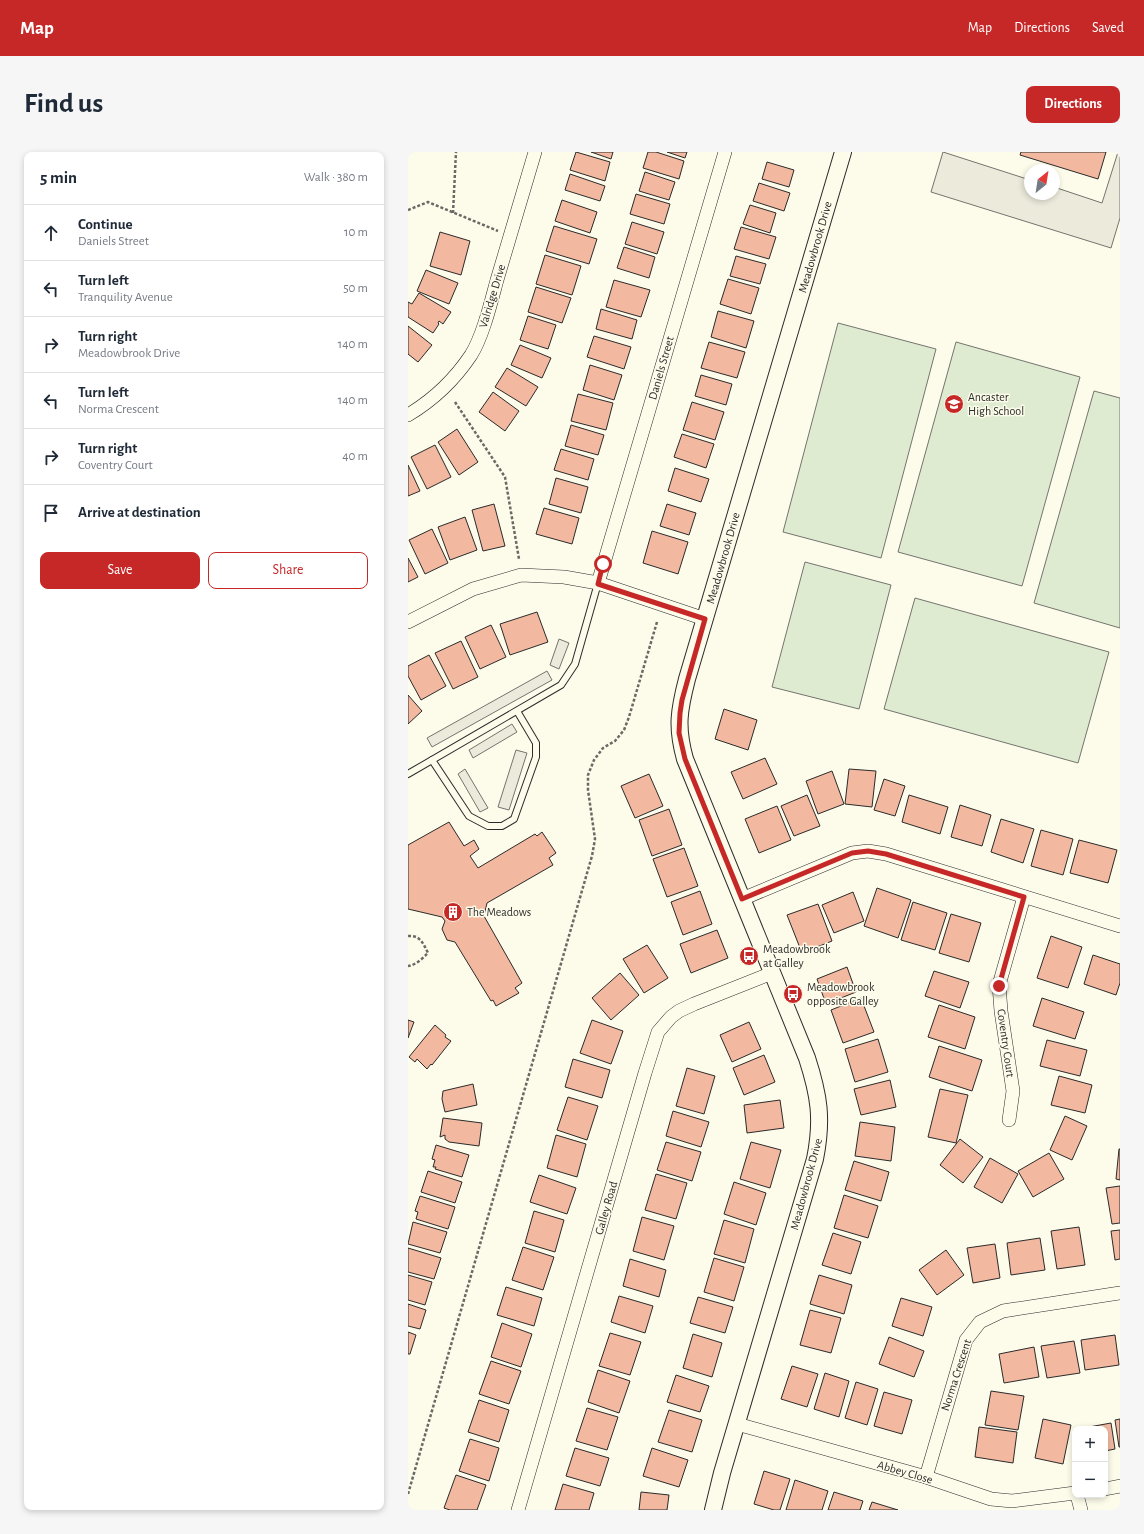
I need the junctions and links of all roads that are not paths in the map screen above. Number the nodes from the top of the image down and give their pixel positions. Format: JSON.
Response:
{"nodes":[{"id":1,"x":535,"y":152,"type":"edge"},
{"id":2,"x":725,"y":152,"type":"edge"},
{"id":3,"x":843,"y":152,"type":"edge"},
{"id":4,"x":408,"y":415,"type":"edge"},
{"id":5,"x":598,"y":584,"type":"junction"},
{"id":6,"x":705,"y":619,"type":"junction"},
{"id":7,"x":408,"y":622,"type":"edge"},
{"id":8,"x":517,"y":711,"type":"junction"},
{"id":9,"x":432,"y":760,"type":"junction"},
{"id":10,"x":408,"y":774,"type":"edge"},
{"id":11,"x":1024,"y":897,"type":"junction"},
{"id":12,"x":742,"y":899,"type":"junction"},
{"id":13,"x":1120,"y":926,"type":"edge"},
{"id":14,"x":772,"y":973,"type":"junction"},
{"id":15,"x":1010,"y":1120,"type":"dead end"},
{"id":16,"x":1120,"y":1293,"type":"edge"},
{"id":17,"x":737,"y":1424,"type":"junction"},
{"id":18,"x":926,"y":1478,"type":"junction"},
{"id":19,"x":1120,"y":1486,"type":"edge"},
{"id":20,"x":1108,"y":1488,"type":"edge"},
{"id":21,"x":1072,"y":1494,"type":"edge"},
{"id":22,"x":1077,"y":1498,"type":"edge"},
{"id":23,"x":518,"y":1510,"type":"edge"},
{"id":24,"x":713,"y":1510,"type":"edge"},
{"id":25,"x":1081,"y":1510,"type":"edge"}],
"edges":[{"from":1,"to":4,"type":"street","name":"Valridge Drive"},
{"from":2,"to":5,"type":"street","name":"Daniels Street"},
{"from":3,"to":6,"type":"street","name":"Meadowbrook Drive"},
{"from":5,"to":6,"type":"street"},
{"from":5,"to":7,"type":"street"},
{"from":5,"to":8,"type":"lane"},
{"from":6,"to":12,"type":"street","name":"Meadowbrook Drive"},
{"from":8,"to":9,"type":"lane"},
{"from":8,"to":9,"type":"lane"},
{"from":9,"to":10,"type":"lane"},
{"from":11,"to":12,"type":"street"},
{"from":11,"to":13,"type":"street"},
{"from":11,"to":15,"type":"street","name":"Coventry Court"},
{"from":12,"to":14,"type":"street","name":"Meadowbrook Drive"},
{"from":14,"to":17,"type":"street","name":"Meadowbrook Drive"},
{"from":14,"to":23,"type":"street","name":"Galley Road"},
{"from":16,"to":18,"type":"street","name":"Norma Crescent"},
{"from":17,"to":18,"type":"street","name":"Abbey Close"},
{"from":17,"to":24,"type":"street","name":"Meadowbrook Drive"},
{"from":18,"to":21,"type":"street","name":"Abbey Close"},
{"from":19,"to":20,"type":"street"},
{"from":22,"to":25,"type":"street","name":"Abbey Close"}]}
